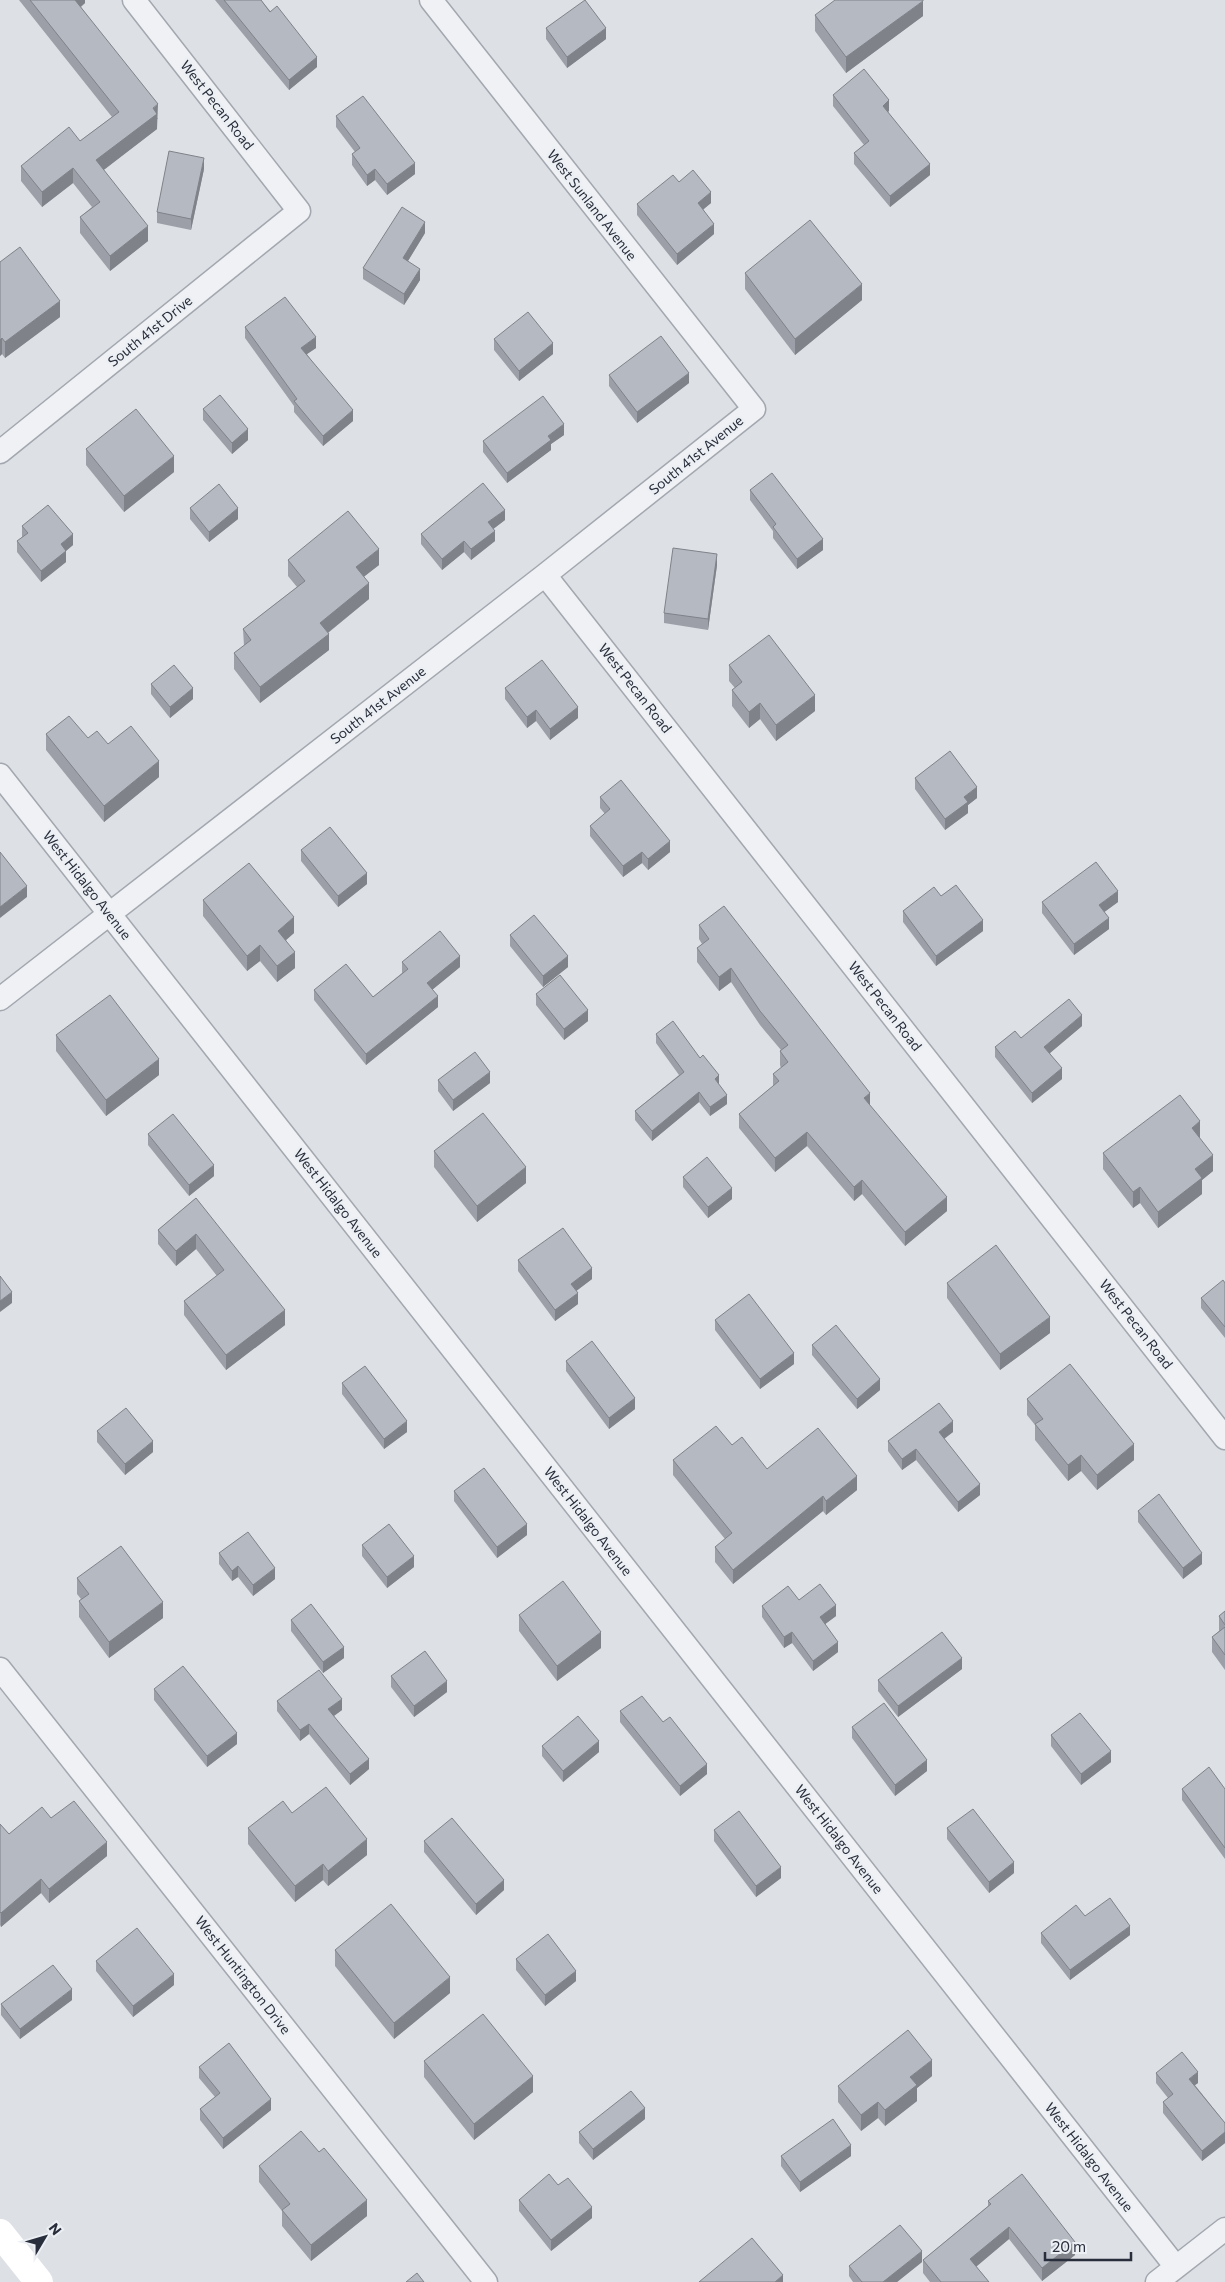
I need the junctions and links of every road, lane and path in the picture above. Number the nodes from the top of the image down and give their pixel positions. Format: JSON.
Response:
{"nodes":[{"id":1,"x":134,"y":0,"type":"edge"},
{"id":2,"x":431,"y":0,"type":"edge"},
{"id":3,"x":299,"y":210,"type":"joint"},
{"id":4,"x":754,"y":408,"type":"joint"},
{"id":5,"x":0,"y":452,"type":"edge"},
{"id":6,"x":546,"y":575,"type":"junction"},
{"id":7,"x":0,"y":775,"type":"edge"},
{"id":8,"x":110,"y":913,"type":"junction"},
{"id":9,"x":0,"y":999,"type":"edge"},
{"id":10,"x":1225,"y":1438,"type":"edge"},
{"id":11,"x":0,"y":1669,"type":"edge"},
{"id":12,"x":1225,"y":2229,"type":"edge"},
{"id":13,"x":0,"y":2233,"type":"edge"},
{"id":14,"x":1176,"y":2267,"type":"junction"},
{"id":15,"x":39,"y":2282,"type":"edge"},
{"id":16,"x":486,"y":2282,"type":"edge"},
{"id":17,"x":1157,"y":2282,"type":"edge"}],
"edges":[{"from":1,"to":3,"type":"street","name":"West Pecan Road"},
{"from":2,"to":4,"type":"street","name":"West Sunland Avenue"},
{"from":3,"to":5,"type":"street","name":"South 41st Drive"},
{"from":4,"to":6,"type":"street","name":"South 41st Avenue"},
{"from":6,"to":8,"type":"street","name":"South 41st Avenue"},
{"from":6,"to":10,"type":"street","name":"West Pecan Road"},
{"from":7,"to":8,"type":"street","name":"West Hidalgo Avenue"},
{"from":8,"to":9,"type":"street","name":"South 41st Avenue"},
{"from":8,"to":14,"type":"street","name":"West Hidalgo Avenue"},
{"from":11,"to":16,"type":"street","name":"West Huntington Drive"},
{"from":12,"to":14,"type":"street"},
{"from":13,"to":15,"type":"main road"},
{"from":14,"to":17,"type":"street"}]}
